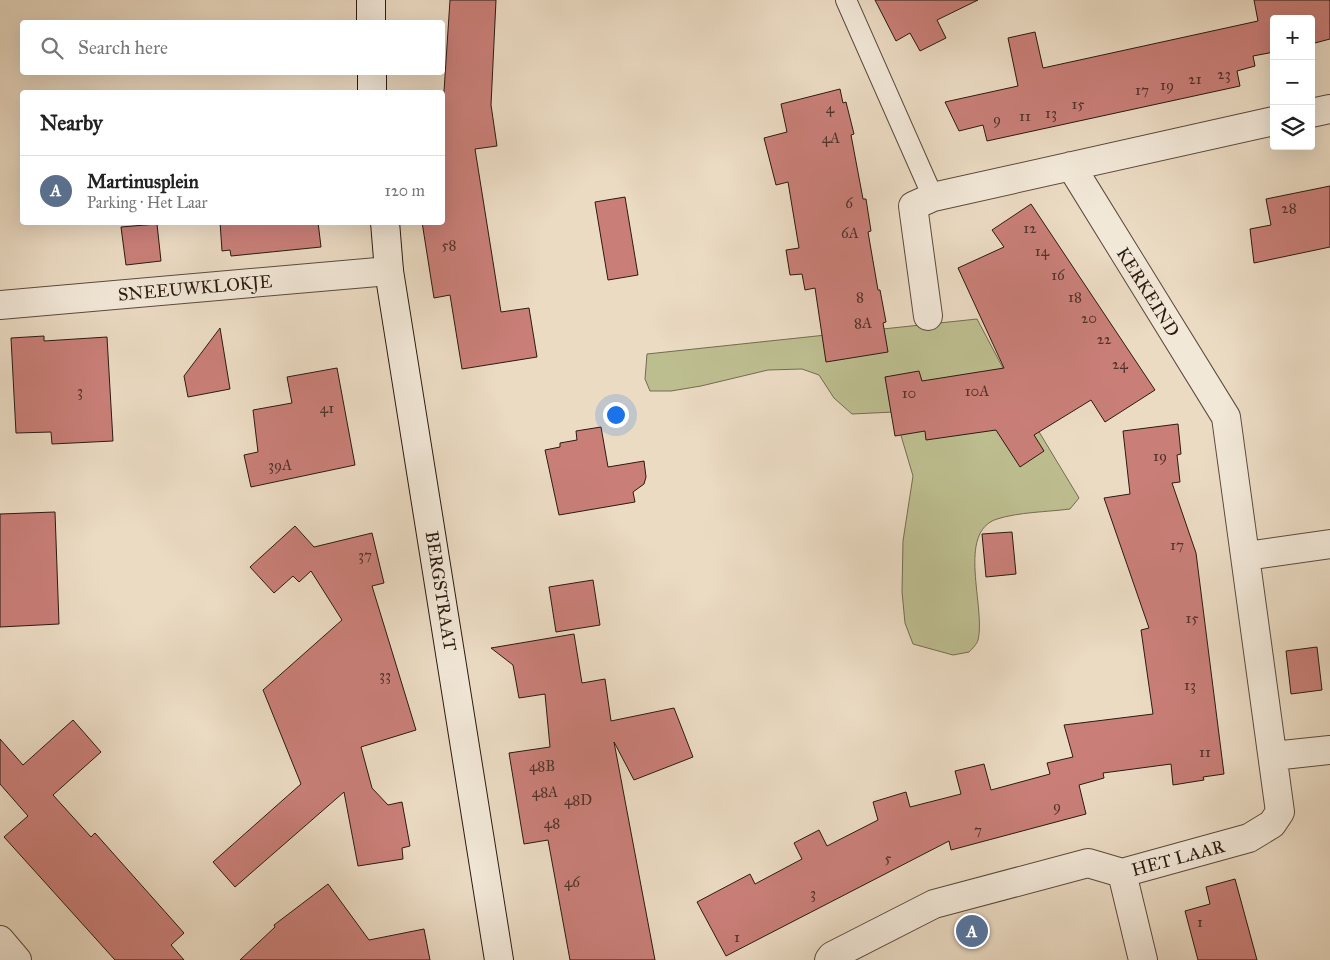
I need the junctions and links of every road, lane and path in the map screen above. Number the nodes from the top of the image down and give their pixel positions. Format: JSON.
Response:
{"nodes":[{"id":1,"x":371,"y":0,"type":"edge"},
{"id":2,"x":846,"y":0,"type":"edge"},
{"id":3,"x":371,"y":20,"type":"edge"},
{"id":4,"x":372,"y":75,"type":"edge"},
{"id":5,"x":372,"y":90,"type":"edge"},
{"id":6,"x":1330,"y":109,"type":"edge"},
{"id":7,"x":1315,"y":112,"type":"edge"},
{"id":8,"x":1270,"y":122,"type":"edge"},
{"id":9,"x":1071,"y":166,"type":"junction"},
{"id":10,"x":932,"y":197,"type":"junction"},
{"id":11,"x":384,"y":225,"type":"edge"},
{"id":12,"x":389,"y":271,"type":"junction"},
{"id":13,"x":0,"y":305,"type":"edge"},
{"id":14,"x":928,"y":316,"type":"dead end"},
{"id":15,"x":1226,"y":417,"type":"joint"},
{"id":16,"x":1330,"y":544,"type":"edge"},
{"id":17,"x":1246,"y":556,"type":"junction"},
{"id":18,"x":1330,"y":750,"type":"edge"},
{"id":19,"x":1273,"y":756,"type":"junction"},
{"id":20,"x":1122,"y":873,"type":"junction"},
{"id":21,"x":0,"y":940,"type":"edge"},
{"id":22,"x":17,"y":960,"type":"edge"},
{"id":23,"x":498,"y":960,"type":"edge"},
{"id":24,"x":828,"y":960,"type":"edge"},
{"id":25,"x":1143,"y":960,"type":"edge"}],
"edges":[{"from":1,"to":3,"type":"street"},
{"from":2,"to":10,"type":"lane"},
{"from":4,"to":5,"type":"street"},
{"from":6,"to":7,"type":"street"},
{"from":8,"to":9,"type":"street"},
{"from":9,"to":10,"type":"street"},
{"from":9,"to":15,"type":"street","name":"KERKEIND"},
{"from":10,"to":14,"type":"street"},
{"from":11,"to":12,"type":"street","name":"BERGSTRAAT"},
{"from":12,"to":13,"type":"street","name":"SNEEUWKLOKJE"},
{"from":12,"to":23,"type":"street","name":"BERGSTRAAT"},
{"from":15,"to":17,"type":"street","name":"HET LAAR"},
{"from":16,"to":17,"type":"street"},
{"from":17,"to":19,"type":"street","name":"HET LAAR"},
{"from":18,"to":19,"type":"street"},
{"from":19,"to":20,"type":"street","name":"HET LAAR"},
{"from":20,"to":24,"type":"street","name":"HET LAAR"},
{"from":20,"to":25,"type":"street"},
{"from":21,"to":22,"type":"street"}]}
